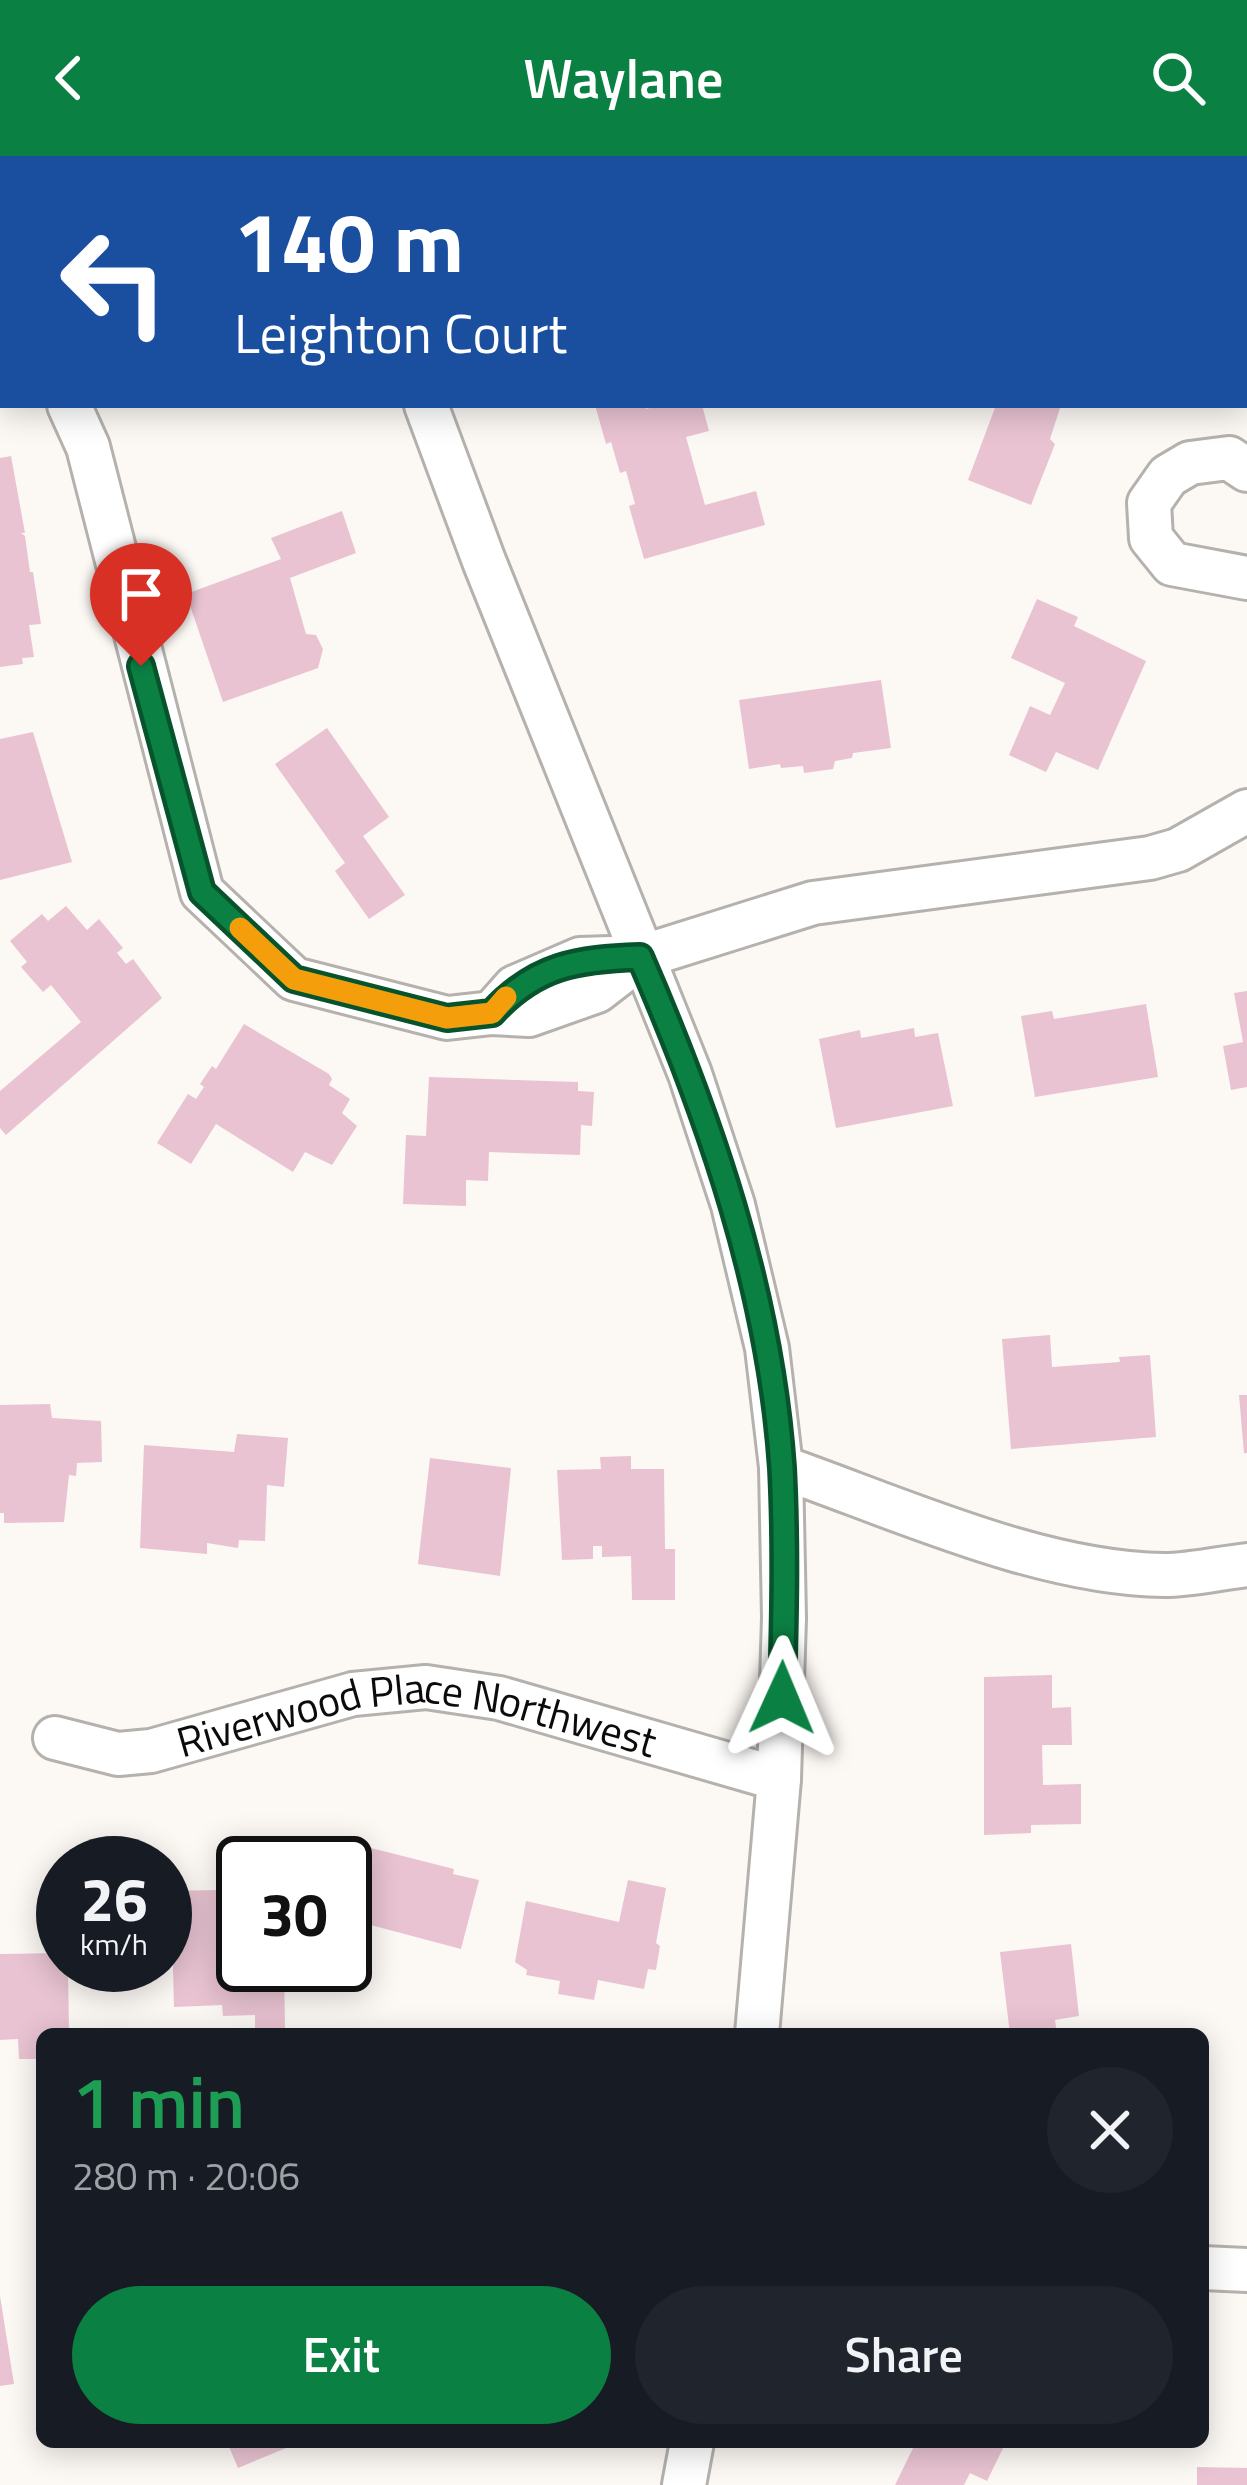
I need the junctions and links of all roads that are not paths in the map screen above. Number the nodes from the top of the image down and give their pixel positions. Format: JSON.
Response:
{"nodes":[{"id":1,"x":70,"y":408,"type":"edge"},
{"id":2,"x":427,"y":408,"type":"edge"},
{"id":3,"x":1247,"y":470,"type":"edge"},
{"id":4,"x":1247,"y":578,"type":"edge"},
{"id":5,"x":1247,"y":811,"type":"edge"},
{"id":6,"x":640,"y":957,"type":"junction"},
{"id":7,"x":782,"y":1467,"type":"junction"},
{"id":8,"x":1247,"y":1565,"type":"edge"},
{"id":9,"x":55,"y":1738,"type":"dead end"},
{"id":10,"x":779,"y":1779,"type":"junction"},
{"id":11,"x":758,"y":2028,"type":"edge"},
{"id":12,"x":1209,"y":2268,"type":"edge"},
{"id":13,"x":1247,"y":2270,"type":"edge"},
{"id":14,"x":691,"y":2448,"type":"edge"},
{"id":15,"x":684,"y":2485,"type":"edge"}],
"edges":[{"from":1,"to":6,"type":"street"},
{"from":2,"to":6,"type":"street"},
{"from":3,"to":4,"type":"street"},
{"from":5,"to":6,"type":"street"},
{"from":6,"to":7,"type":"street"},
{"from":7,"to":8,"type":"street"},
{"from":7,"to":10,"type":"street"},
{"from":9,"to":10,"type":"street","name":"Riverwood Place Northwest"},
{"from":10,"to":11,"type":"street"},
{"from":12,"to":13,"type":"street"},
{"from":14,"to":15,"type":"street"}]}
